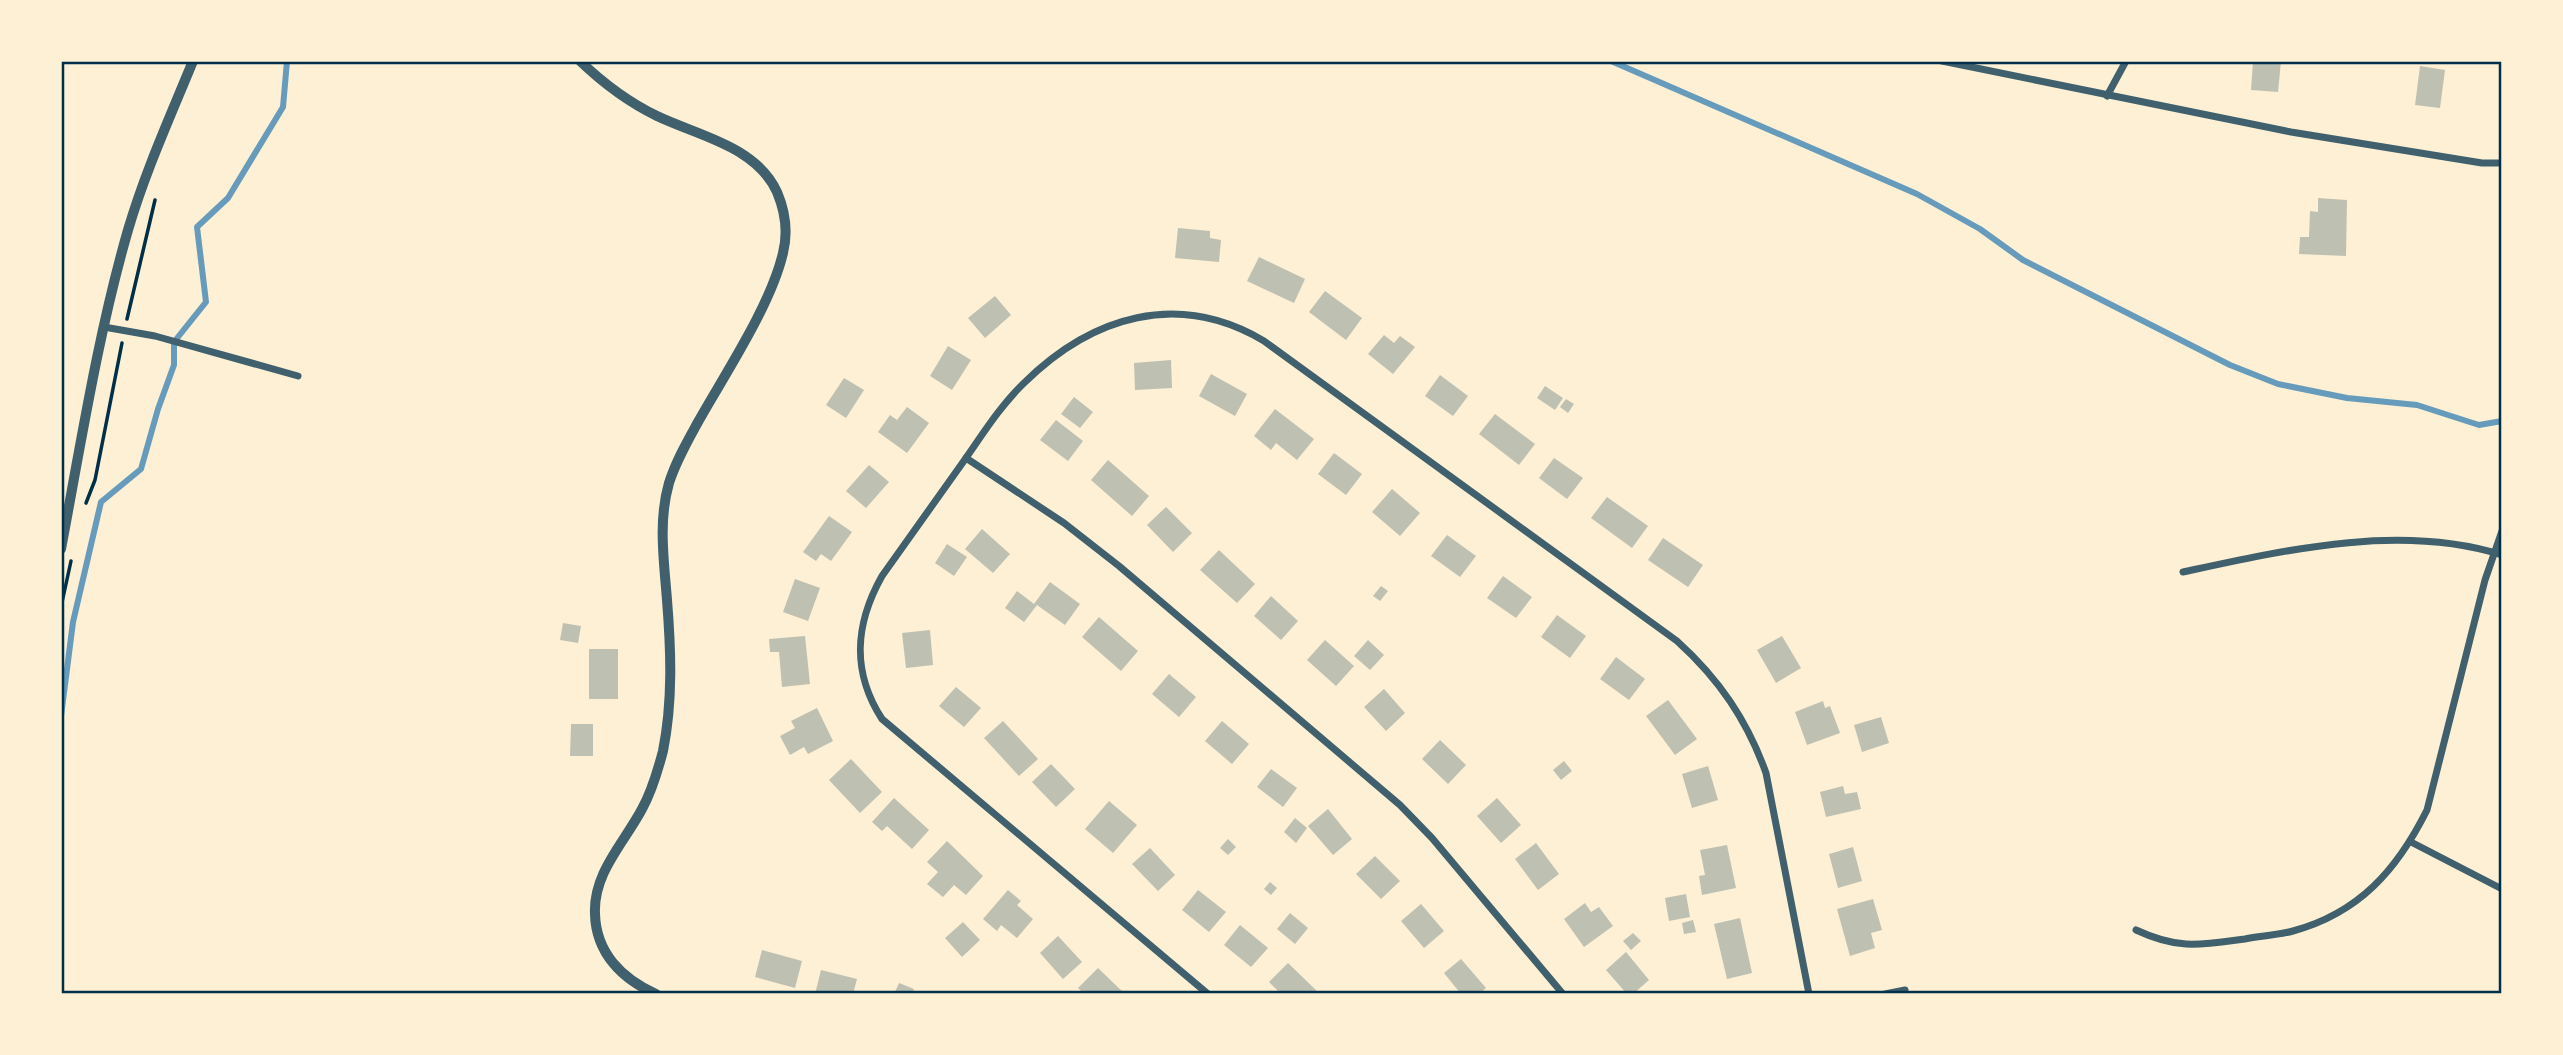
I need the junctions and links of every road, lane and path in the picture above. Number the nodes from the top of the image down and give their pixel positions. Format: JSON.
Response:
{"nodes":[{"id":1,"x":193,"y":61,"type":"edge"},
{"id":2,"x":580,"y":61,"type":"edge"},
{"id":3,"x":1942,"y":61,"type":"edge"},
{"id":4,"x":2126,"y":61,"type":"edge"},
{"id":5,"x":2107,"y":96,"type":"junction"},
{"id":6,"x":2502,"y":163,"type":"edge"},
{"id":7,"x":104,"y":327,"type":"junction"},
{"id":8,"x":298,"y":376,"type":"dead end"},
{"id":9,"x":966,"y":458,"type":"junction"},
{"id":10,"x":2502,"y":530,"type":"edge"},
{"id":11,"x":61,"y":549,"type":"edge"},
{"id":12,"x":2498,"y":554,"type":"edge"},
{"id":13,"x":2183,"y":572,"type":"dead end"},
{"id":14,"x":2411,"y":842,"type":"junction"},
{"id":15,"x":2502,"y":889,"type":"edge"},
{"id":16,"x":2136,"y":930,"type":"dead end"},
{"id":17,"x":1905,"y":990,"type":"dead end"},
{"id":18,"x":656,"y":994,"type":"edge"},
{"id":19,"x":1208,"y":994,"type":"edge"},
{"id":20,"x":1563,"y":994,"type":"edge"},
{"id":21,"x":1809,"y":994,"type":"edge"},
{"id":22,"x":1885,"y":994,"type":"edge"}],
"edges":[{"from":1,"to":7,"type":"street"},
{"from":2,"to":18,"type":"street"},
{"from":3,"to":5,"type":"street"},
{"from":4,"to":5,"type":"street"},
{"from":5,"to":6,"type":"street"},
{"from":7,"to":8,"type":"street"},
{"from":7,"to":11,"type":"street"},
{"from":9,"to":19,"type":"street"},
{"from":9,"to":20,"type":"street"},
{"from":9,"to":21,"type":"street"},
{"from":10,"to":12,"type":"street"},
{"from":12,"to":13,"type":"street"},
{"from":12,"to":14,"type":"street"},
{"from":14,"to":15,"type":"street"},
{"from":14,"to":16,"type":"street"},
{"from":17,"to":22,"type":"street"}]}
